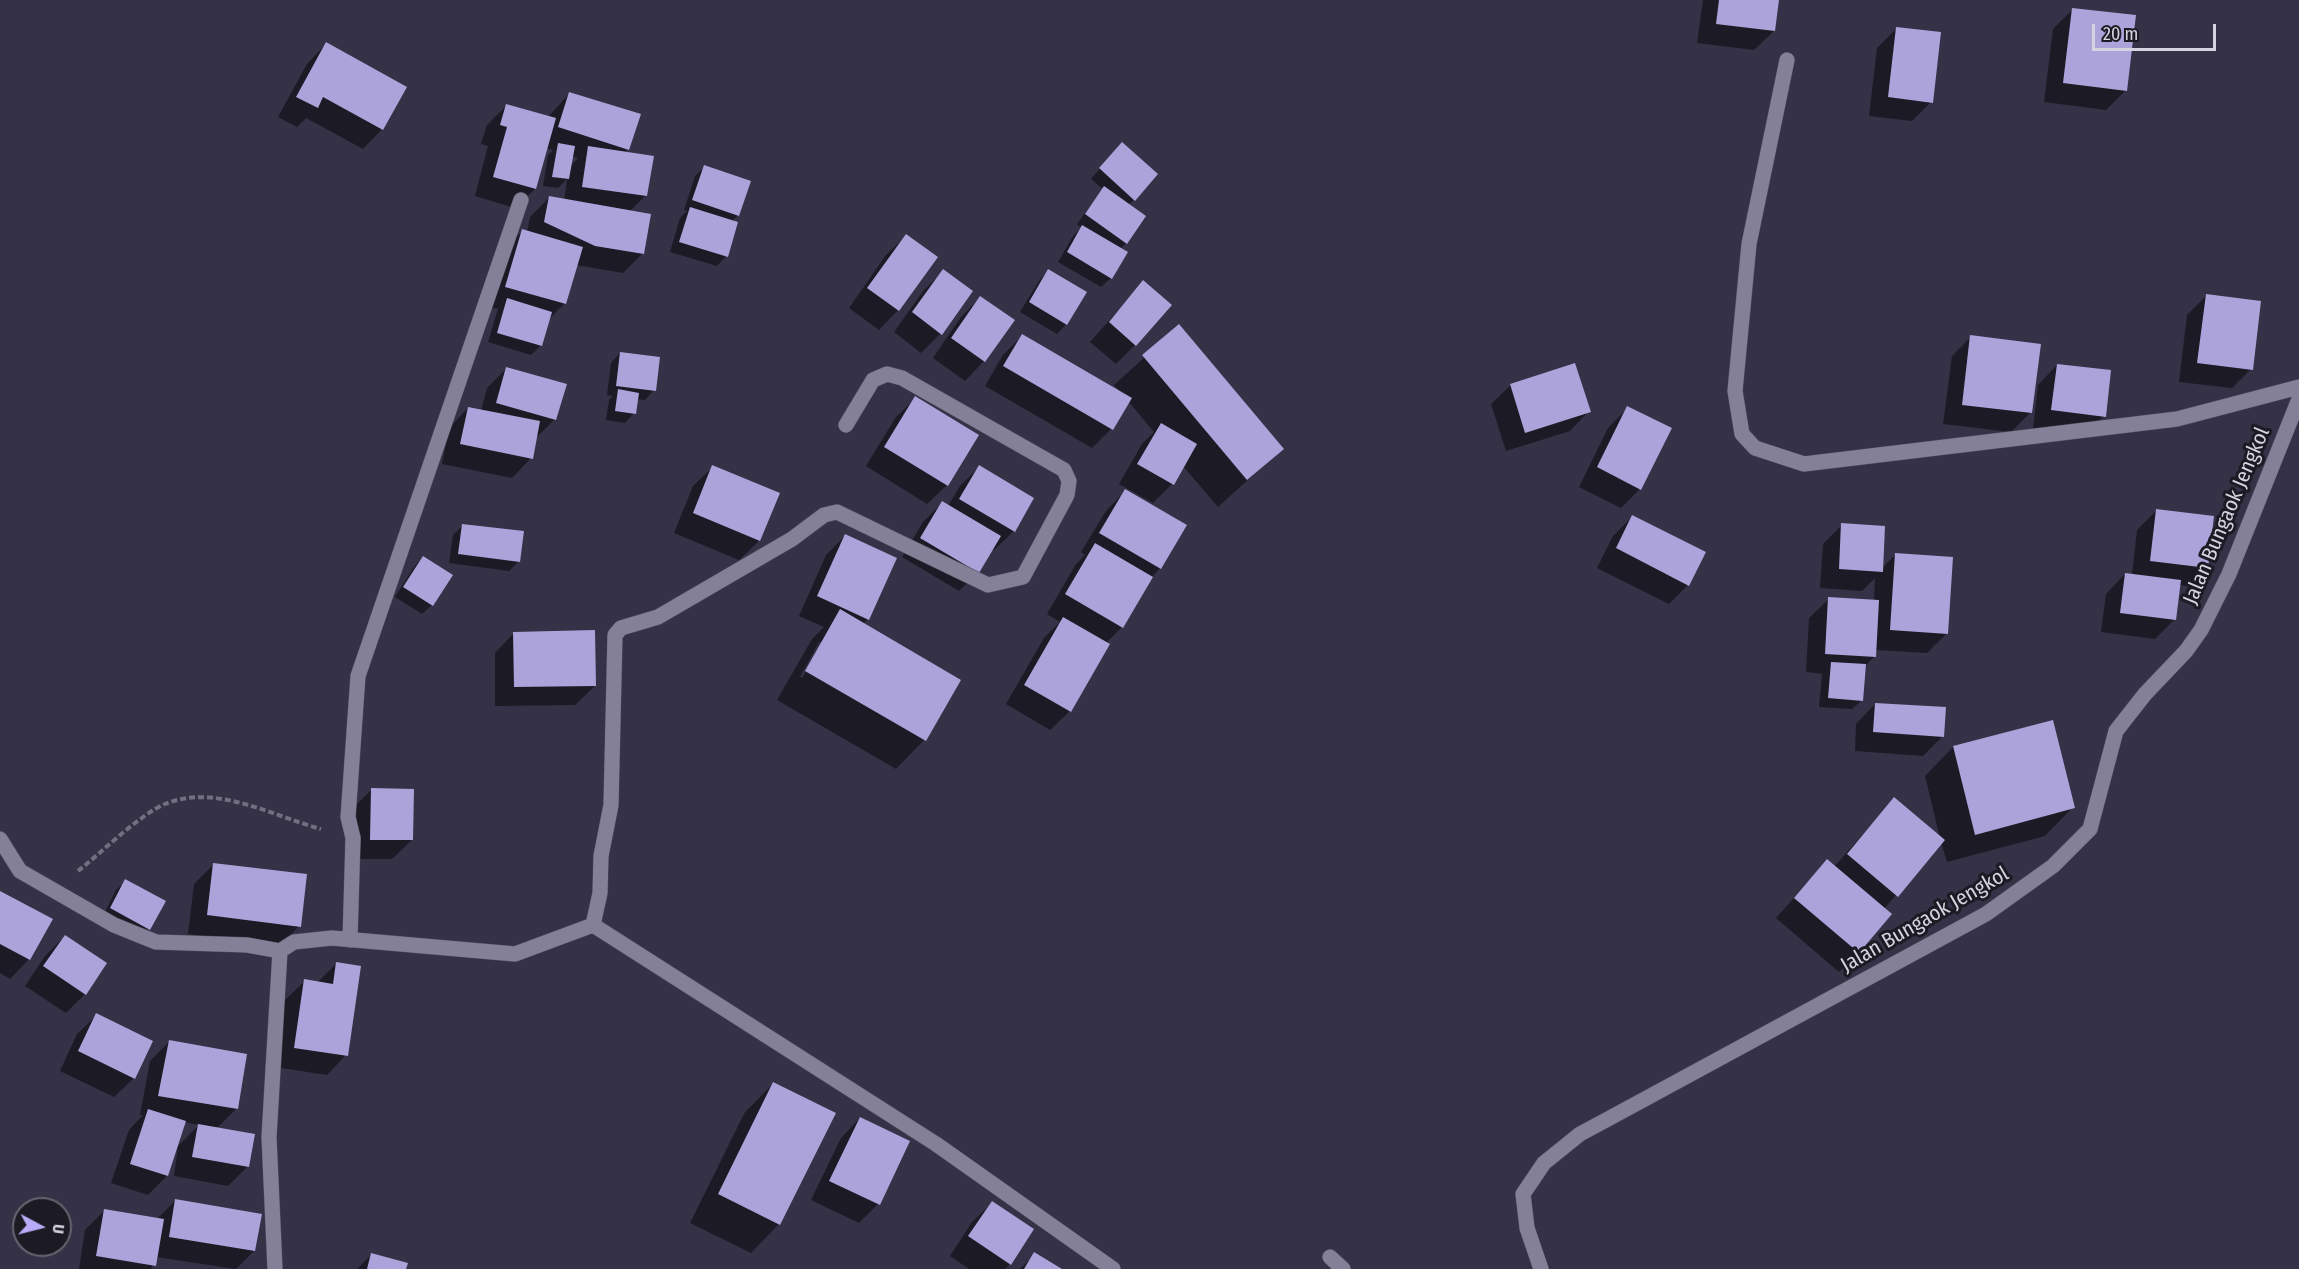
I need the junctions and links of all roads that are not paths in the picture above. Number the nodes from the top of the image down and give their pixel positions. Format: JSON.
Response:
{"nodes":[{"id":1,"x":1787,"y":60,"type":"dead end"},
{"id":2,"x":521,"y":200,"type":"dead end"},
{"id":3,"x":2299,"y":387,"type":"edge"},
{"id":4,"x":2299,"y":399,"type":"edge"},
{"id":5,"x":846,"y":425,"type":"dead end"},
{"id":6,"x":0,"y":839,"type":"edge"},
{"id":7,"x":593,"y":925,"type":"junction"},
{"id":8,"x":350,"y":940,"type":"junction"},
{"id":9,"x":280,"y":951,"type":"junction"},
{"id":10,"x":1330,"y":1257,"type":"dead end"},
{"id":11,"x":275,"y":1269,"type":"edge"},
{"id":12,"x":1113,"y":1269,"type":"edge"},
{"id":13,"x":1343,"y":1269,"type":"edge"},
{"id":14,"x":1541,"y":1269,"type":"edge"}],
"edges":[{"from":1,"to":3,"type":"street"},
{"from":2,"to":8,"type":"street"},
{"from":4,"to":14,"type":"street","name":"Jalan Bungaok Jengkol"},
{"from":5,"to":7,"type":"street"},
{"from":6,"to":9,"type":"street"},
{"from":7,"to":8,"type":"street"},
{"from":7,"to":12,"type":"street"},
{"from":8,"to":9,"type":"street"},
{"from":9,"to":11,"type":"street"},
{"from":10,"to":13,"type":"street"}]}
